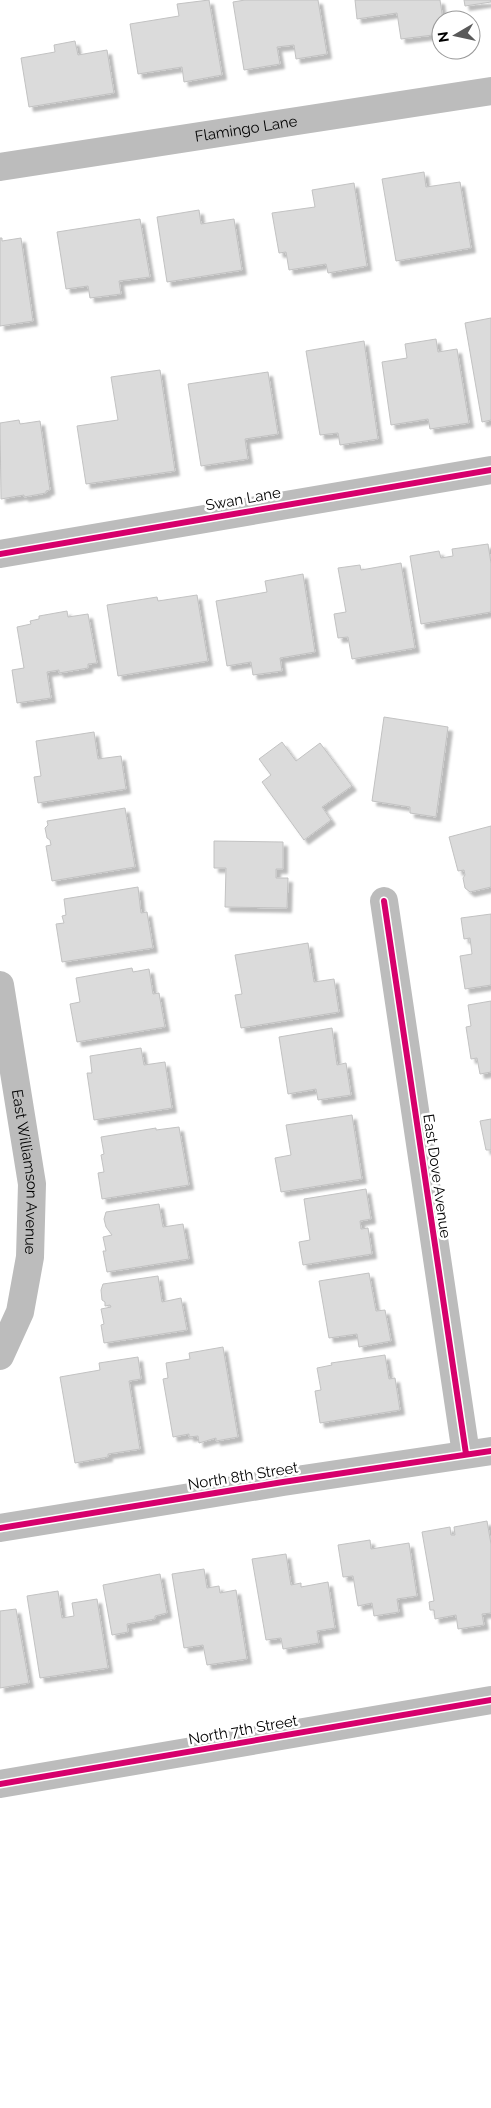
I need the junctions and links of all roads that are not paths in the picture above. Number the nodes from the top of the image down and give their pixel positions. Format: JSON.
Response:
{"nodes":[{"id":1,"x":491,"y":91,"type":"edge"},
{"id":2,"x":0,"y":167,"type":"edge"},
{"id":3,"x":491,"y":470,"type":"edge"},
{"id":4,"x":0,"y":554,"type":"edge"},
{"id":5,"x":384,"y":900,"type":"dead end"},
{"id":6,"x":0,"y":985,"type":"edge"},
{"id":7,"x":0,"y":1356,"type":"edge"},
{"id":8,"x":479,"y":1453,"type":"edge"},
{"id":9,"x":0,"y":1528,"type":"edge"},
{"id":10,"x":491,"y":1700,"type":"edge"},
{"id":11,"x":0,"y":1784,"type":"edge"}],
"edges":[{"from":1,"to":2,"type":"street","name":"Flamingo Lane"},
{"from":3,"to":4,"type":"street","name":"Swan Lane"},
{"from":5,"to":8,"type":"street","name":"East Dove Avenue"},
{"from":6,"to":7,"type":"street","name":"East Williamson Avenue"},
{"from":8,"to":9,"type":"street","name":"North 8th Street"},
{"from":10,"to":11,"type":"street","name":"North 7th Street"}]}
